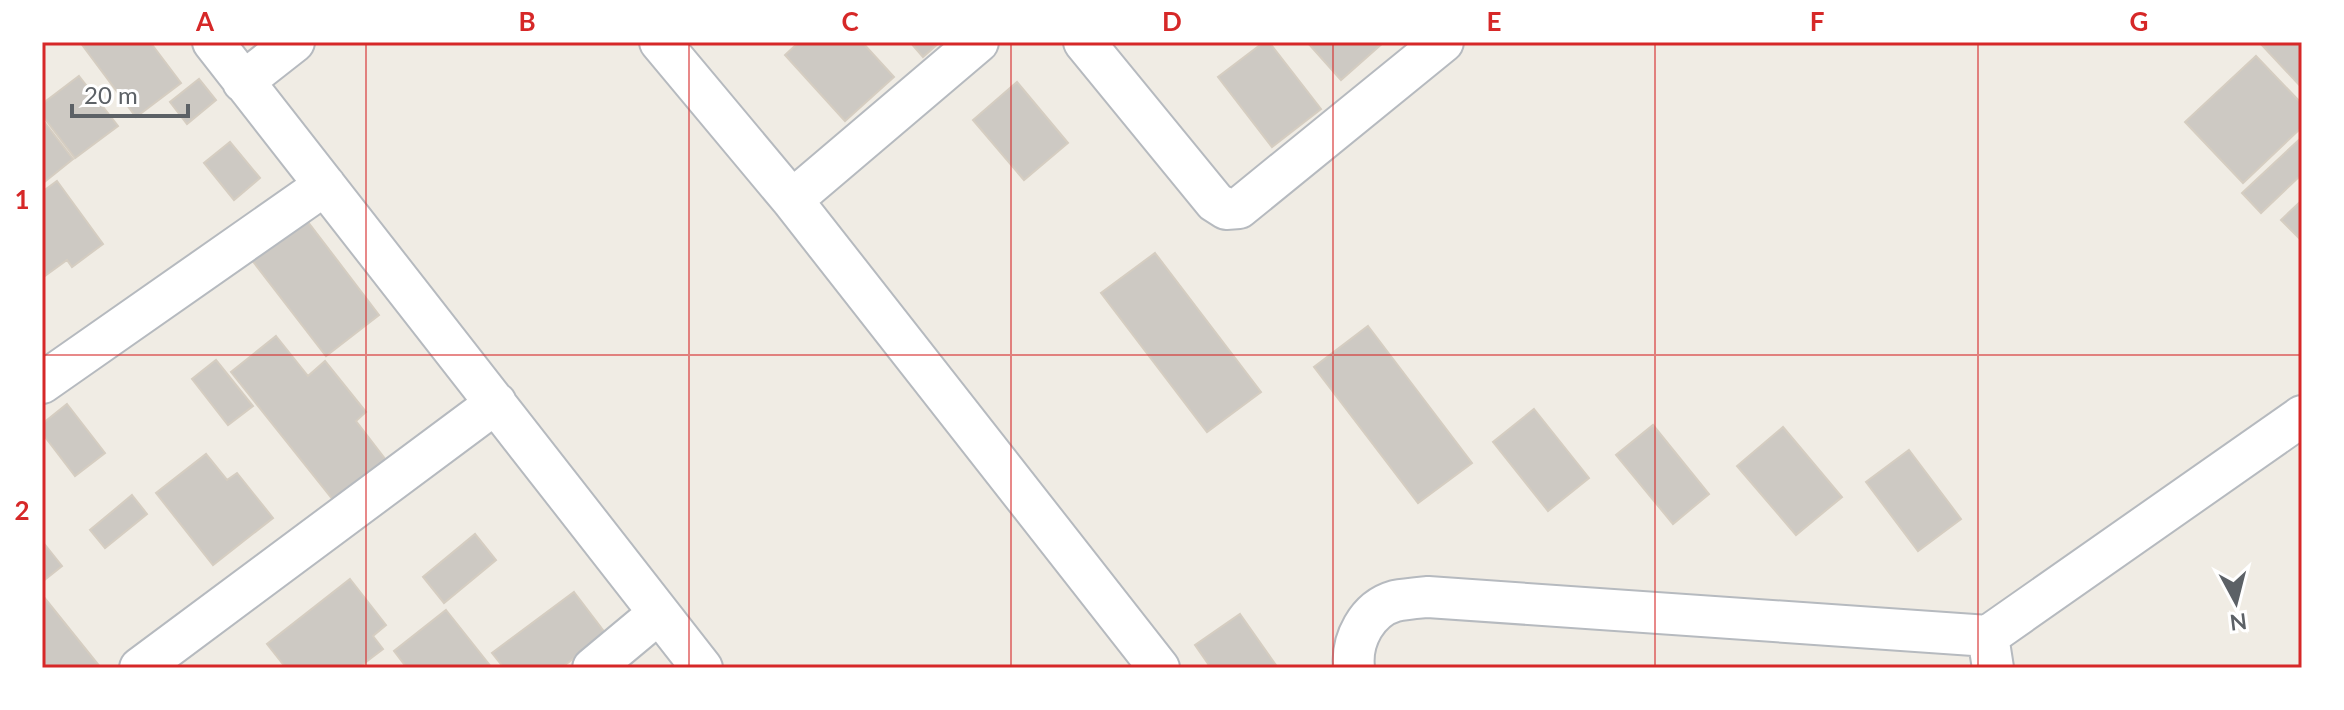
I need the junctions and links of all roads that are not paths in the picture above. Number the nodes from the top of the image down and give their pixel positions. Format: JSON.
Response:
{"nodes":[{"id":1,"x":213,"y":42,"type":"edge"},
{"id":2,"x":294,"y":42,"type":"edge"},
{"id":3,"x":660,"y":42,"type":"edge"},
{"id":4,"x":978,"y":42,"type":"edge"},
{"id":5,"x":1084,"y":42,"type":"edge"},
{"id":6,"x":1443,"y":42,"type":"edge"},
{"id":7,"x":243,"y":82,"type":"junction"},
{"id":8,"x":325,"y":185,"type":"junction"},
{"id":9,"x":792,"y":200,"type":"junction"},
{"id":10,"x":42,"y":383,"type":"edge"},
{"id":11,"x":496,"y":403,"type":"junction"},
{"id":12,"x":2302,"y":416,"type":"edge"},
{"id":13,"x":659,"y":613,"type":"junction"},
{"id":14,"x":1991,"y":652,"type":"edge"},
{"id":15,"x":140,"y":668,"type":"edge"},
{"id":16,"x":593,"y":668,"type":"edge"},
{"id":17,"x":702,"y":668,"type":"edge"},
{"id":18,"x":1159,"y":668,"type":"edge"},
{"id":19,"x":1354,"y":668,"type":"edge"}],
"edges":[{"from":1,"to":7,"type":"street"},
{"from":2,"to":7,"type":"street"},
{"from":3,"to":9,"type":"street"},
{"from":4,"to":9,"type":"street"},
{"from":5,"to":6,"type":"street"},
{"from":7,"to":8,"type":"street"},
{"from":8,"to":10,"type":"street"},
{"from":8,"to":11,"type":"street"},
{"from":9,"to":18,"type":"street"},
{"from":11,"to":13,"type":"street"},
{"from":11,"to":15,"type":"street"},
{"from":12,"to":14,"type":"street"},
{"from":13,"to":16,"type":"street"},
{"from":13,"to":17,"type":"street"},
{"from":14,"to":19,"type":"street"}]}
